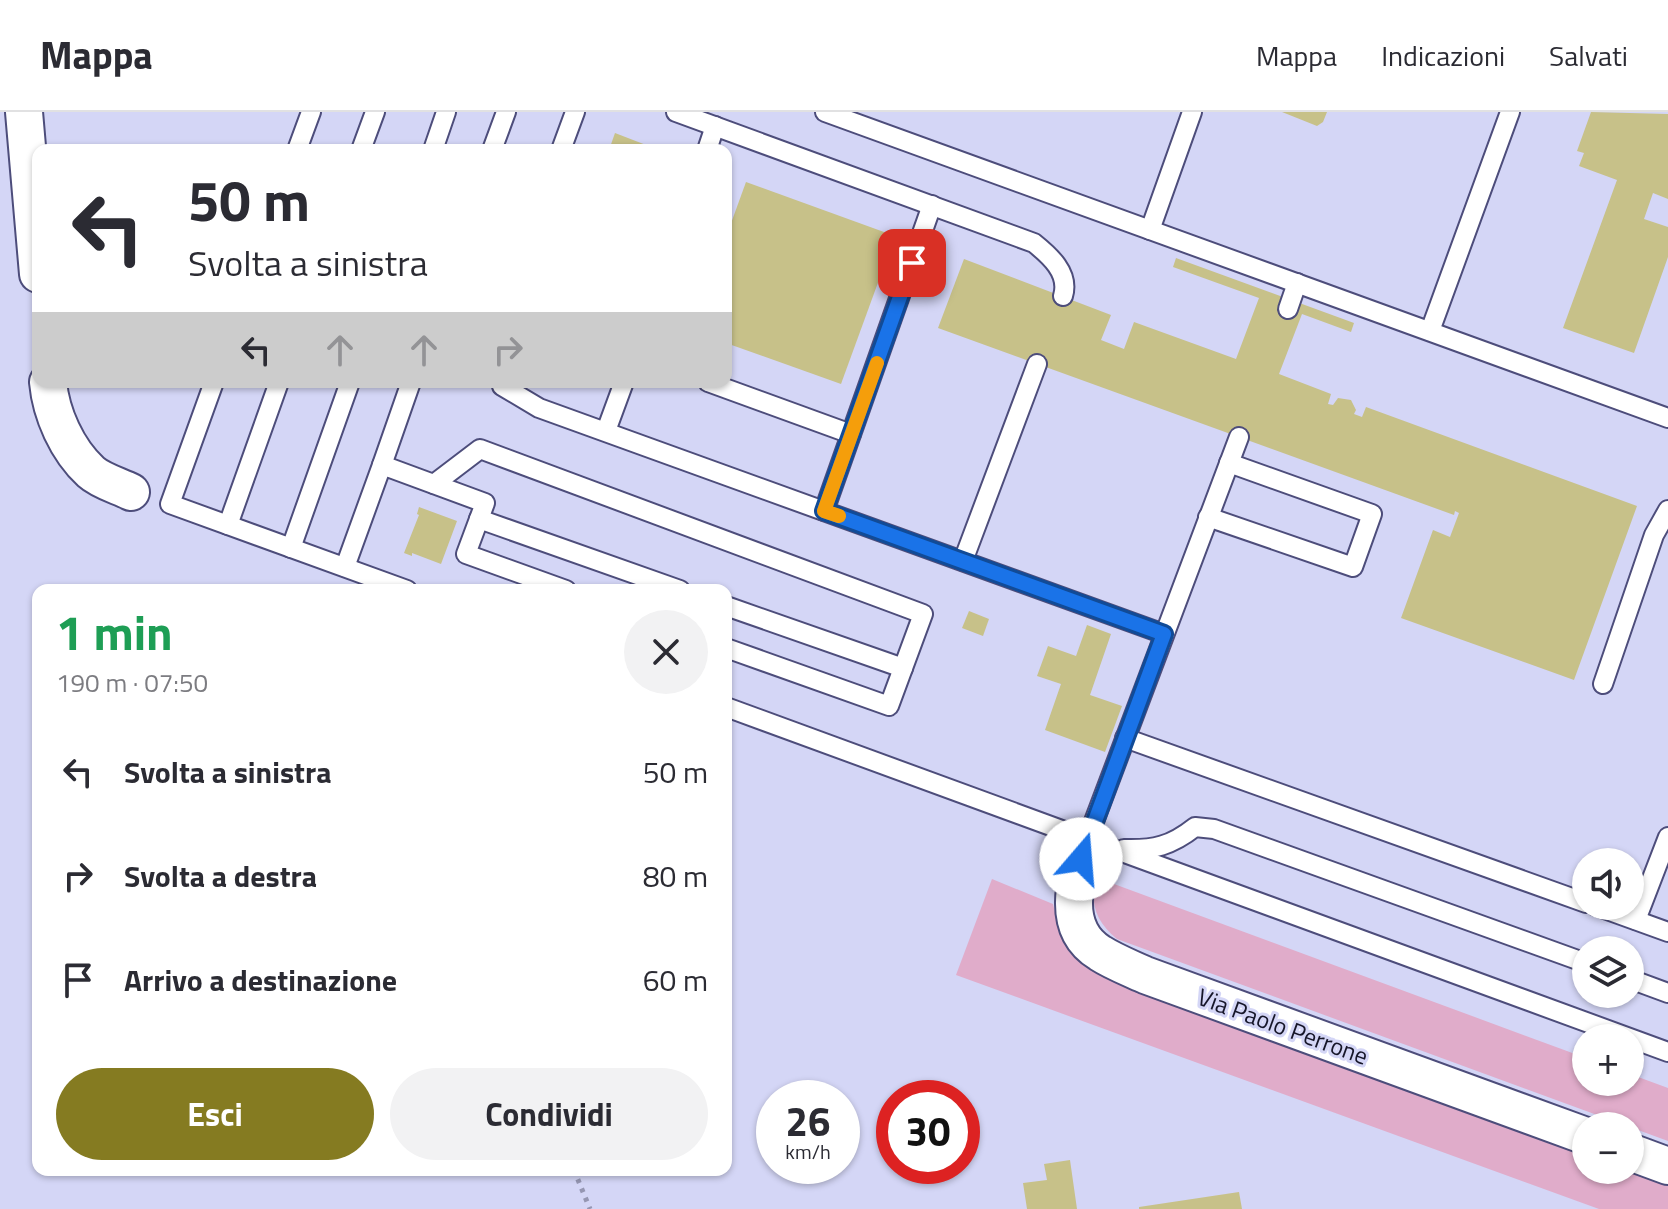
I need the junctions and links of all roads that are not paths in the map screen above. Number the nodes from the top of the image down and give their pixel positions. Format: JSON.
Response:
{"nodes":[{"id":1,"x":24,"y":112,"type":"edge"},
{"id":2,"x":311,"y":112,"type":"edge"},
{"id":3,"x":375,"y":112,"type":"edge"},
{"id":4,"x":446,"y":112,"type":"edge"},
{"id":5,"x":506,"y":112,"type":"edge"},
{"id":6,"x":575,"y":112,"type":"edge"},
{"id":7,"x":676,"y":112,"type":"edge"},
{"id":8,"x":825,"y":112,"type":"edge"},
{"id":9,"x":1192,"y":112,"type":"edge"},
{"id":10,"x":1510,"y":112,"type":"edge"},
{"id":11,"x":715,"y":126,"type":"junction"},
{"id":12,"x":299,"y":144,"type":"edge"},
{"id":13,"x":363,"y":144,"type":"edge"},
{"id":14,"x":435,"y":144,"type":"edge"},
{"id":15,"x":494,"y":144,"type":"edge"},
{"id":16,"x":563,"y":144,"type":"edge"},
{"id":17,"x":709,"y":144,"type":"edge"},
{"id":18,"x":32,"y":205,"type":"edge"},
{"id":19,"x":932,"y":205,"type":"junction"},
{"id":20,"x":1150,"y":230,"type":"junction"},
{"id":21,"x":1297,"y":283,"type":"junction"},
{"id":22,"x":1063,"y":296,"type":"dead end"},
{"id":23,"x":1288,"y":309,"type":"dead end"},
{"id":24,"x":1430,"y":331,"type":"junction"},
{"id":25,"x":1037,"y":364,"type":"dead end"},
{"id":26,"x":49,"y":388,"type":"edge"},
{"id":27,"x":212,"y":388,"type":"edge"},
{"id":28,"x":277,"y":388,"type":"edge"},
{"id":29,"x":348,"y":388,"type":"edge"},
{"id":30,"x":409,"y":388,"type":"edge"},
{"id":31,"x":505,"y":388,"type":"edge"},
{"id":32,"x":622,"y":388,"type":"edge"},
{"id":33,"x":724,"y":388,"type":"edge"},
{"id":34,"x":1668,"y":418,"type":"edge"},
{"id":35,"x":606,"y":431,"type":"junction"},
{"id":36,"x":851,"y":434,"type":"junction"},
{"id":37,"x":1239,"y":437,"type":"dead end"},
{"id":38,"x":1229,"y":463,"type":"junction"},
{"id":39,"x":382,"y":465,"type":"junction"},
{"id":40,"x":434,"y":484,"type":"junction"},
{"id":41,"x":131,"y":492,"type":"dead end"},
{"id":42,"x":1668,"y":510,"type":"edge"},
{"id":43,"x":824,"y":511,"type":"junction"},
{"id":44,"x":1208,"y":517,"type":"junction"},
{"id":45,"x":479,"y":519,"type":"junction"},
{"id":46,"x":228,"y":525,"type":"junction"},
{"id":47,"x":291,"y":548,"type":"junction"},
{"id":48,"x":963,"y":561,"type":"junction"},
{"id":49,"x":345,"y":567,"type":"junction"},
{"id":50,"x":391,"y":584,"type":"edge"},
{"id":51,"x":549,"y":584,"type":"edge"},
{"id":52,"x":663,"y":584,"type":"edge"},
{"id":53,"x":732,"y":608,"type":"edge"},
{"id":54,"x":1164,"y":634,"type":"junction"},
{"id":55,"x":732,"y":650,"type":"edge"},
{"id":56,"x":903,"y":668,"type":"junction"},
{"id":57,"x":1603,"y":684,"type":"dead end"},
{"id":58,"x":732,"y":709,"type":"edge"},
{"id":59,"x":1125,"y":738,"type":"junction"},
{"id":60,"x":1668,"y":837,"type":"edge"},
{"id":61,"x":1098,"y":844,"type":"junction"},
{"id":62,"x":1572,"y":898,"type":"edge"},
{"id":63,"x":1644,"y":899,"type":"edge"},
{"id":64,"x":1636,"y":920,"type":"edge"},
{"id":65,"x":1668,"y":932,"type":"edge"},
{"id":66,"x":1572,"y":958,"type":"edge"},
{"id":67,"x":1644,"y":984,"type":"edge"},
{"id":68,"x":1668,"y":993,"type":"edge"},
{"id":69,"x":1668,"y":1052,"type":"edge"},
{"id":70,"x":1572,"y":1131,"type":"edge"},
{"id":71,"x":1644,"y":1157,"type":"edge"},
{"id":72,"x":1668,"y":1166,"type":"edge"}],
"edges":[{"from":1,"to":18,"type":"street"},
{"from":2,"to":12,"type":"lane"},
{"from":3,"to":13,"type":"lane"},
{"from":4,"to":14,"type":"lane"},
{"from":5,"to":15,"type":"lane"},
{"from":6,"to":16,"type":"lane"},
{"from":7,"to":11,"type":"lane"},
{"from":8,"to":20,"type":"lane"},
{"from":9,"to":20,"type":"lane"},
{"from":10,"to":24,"type":"lane"},
{"from":11,"to":17,"type":"lane"},
{"from":11,"to":19,"type":"lane"},
{"from":19,"to":22,"type":"lane"},
{"from":19,"to":36,"type":"lane"},
{"from":20,"to":21,"type":"lane"},
{"from":21,"to":23,"type":"lane"},
{"from":21,"to":24,"type":"lane"},
{"from":24,"to":34,"type":"lane"},
{"from":25,"to":48,"type":"lane"},
{"from":26,"to":41,"type":"street"},
{"from":27,"to":46,"type":"lane"},
{"from":28,"to":46,"type":"lane"},
{"from":29,"to":47,"type":"lane"},
{"from":30,"to":39,"type":"lane"},
{"from":31,"to":35,"type":"lane"},
{"from":32,"to":35,"type":"lane"},
{"from":33,"to":36,"type":"lane"},
{"from":35,"to":43,"type":"lane"},
{"from":36,"to":43,"type":"lane"},
{"from":37,"to":38,"type":"lane"},
{"from":38,"to":44,"type":"lane"},
{"from":38,"to":44,"type":"lane"},
{"from":39,"to":40,"type":"lane"},
{"from":39,"to":49,"type":"lane"},
{"from":40,"to":45,"type":"lane"},
{"from":40,"to":56,"type":"lane"},
{"from":42,"to":57,"type":"lane"},
{"from":43,"to":48,"type":"lane"},
{"from":44,"to":54,"type":"lane"},
{"from":45,"to":51,"type":"lane"},
{"from":45,"to":52,"type":"lane"},
{"from":46,"to":47,"type":"lane"},
{"from":47,"to":49,"type":"lane"},
{"from":48,"to":54,"type":"lane"},
{"from":49,"to":50,"type":"lane"},
{"from":53,"to":56,"type":"lane"},
{"from":54,"to":59,"type":"lane"},
{"from":55,"to":56,"type":"lane"},
{"from":58,"to":61,"type":"lane"},
{"from":59,"to":61,"type":"lane"},
{"from":59,"to":62,"type":"lane"},
{"from":60,"to":63,"type":"lane"},
{"from":61,"to":66,"type":"lane"},
{"from":61,"to":69,"type":"lane"},
{"from":61,"to":70,"type":"street","name":"Via Paolo Perrone"},
{"from":64,"to":65,"type":"lane"},
{"from":67,"to":68,"type":"lane"},
{"from":71,"to":72,"type":"street"}]}
